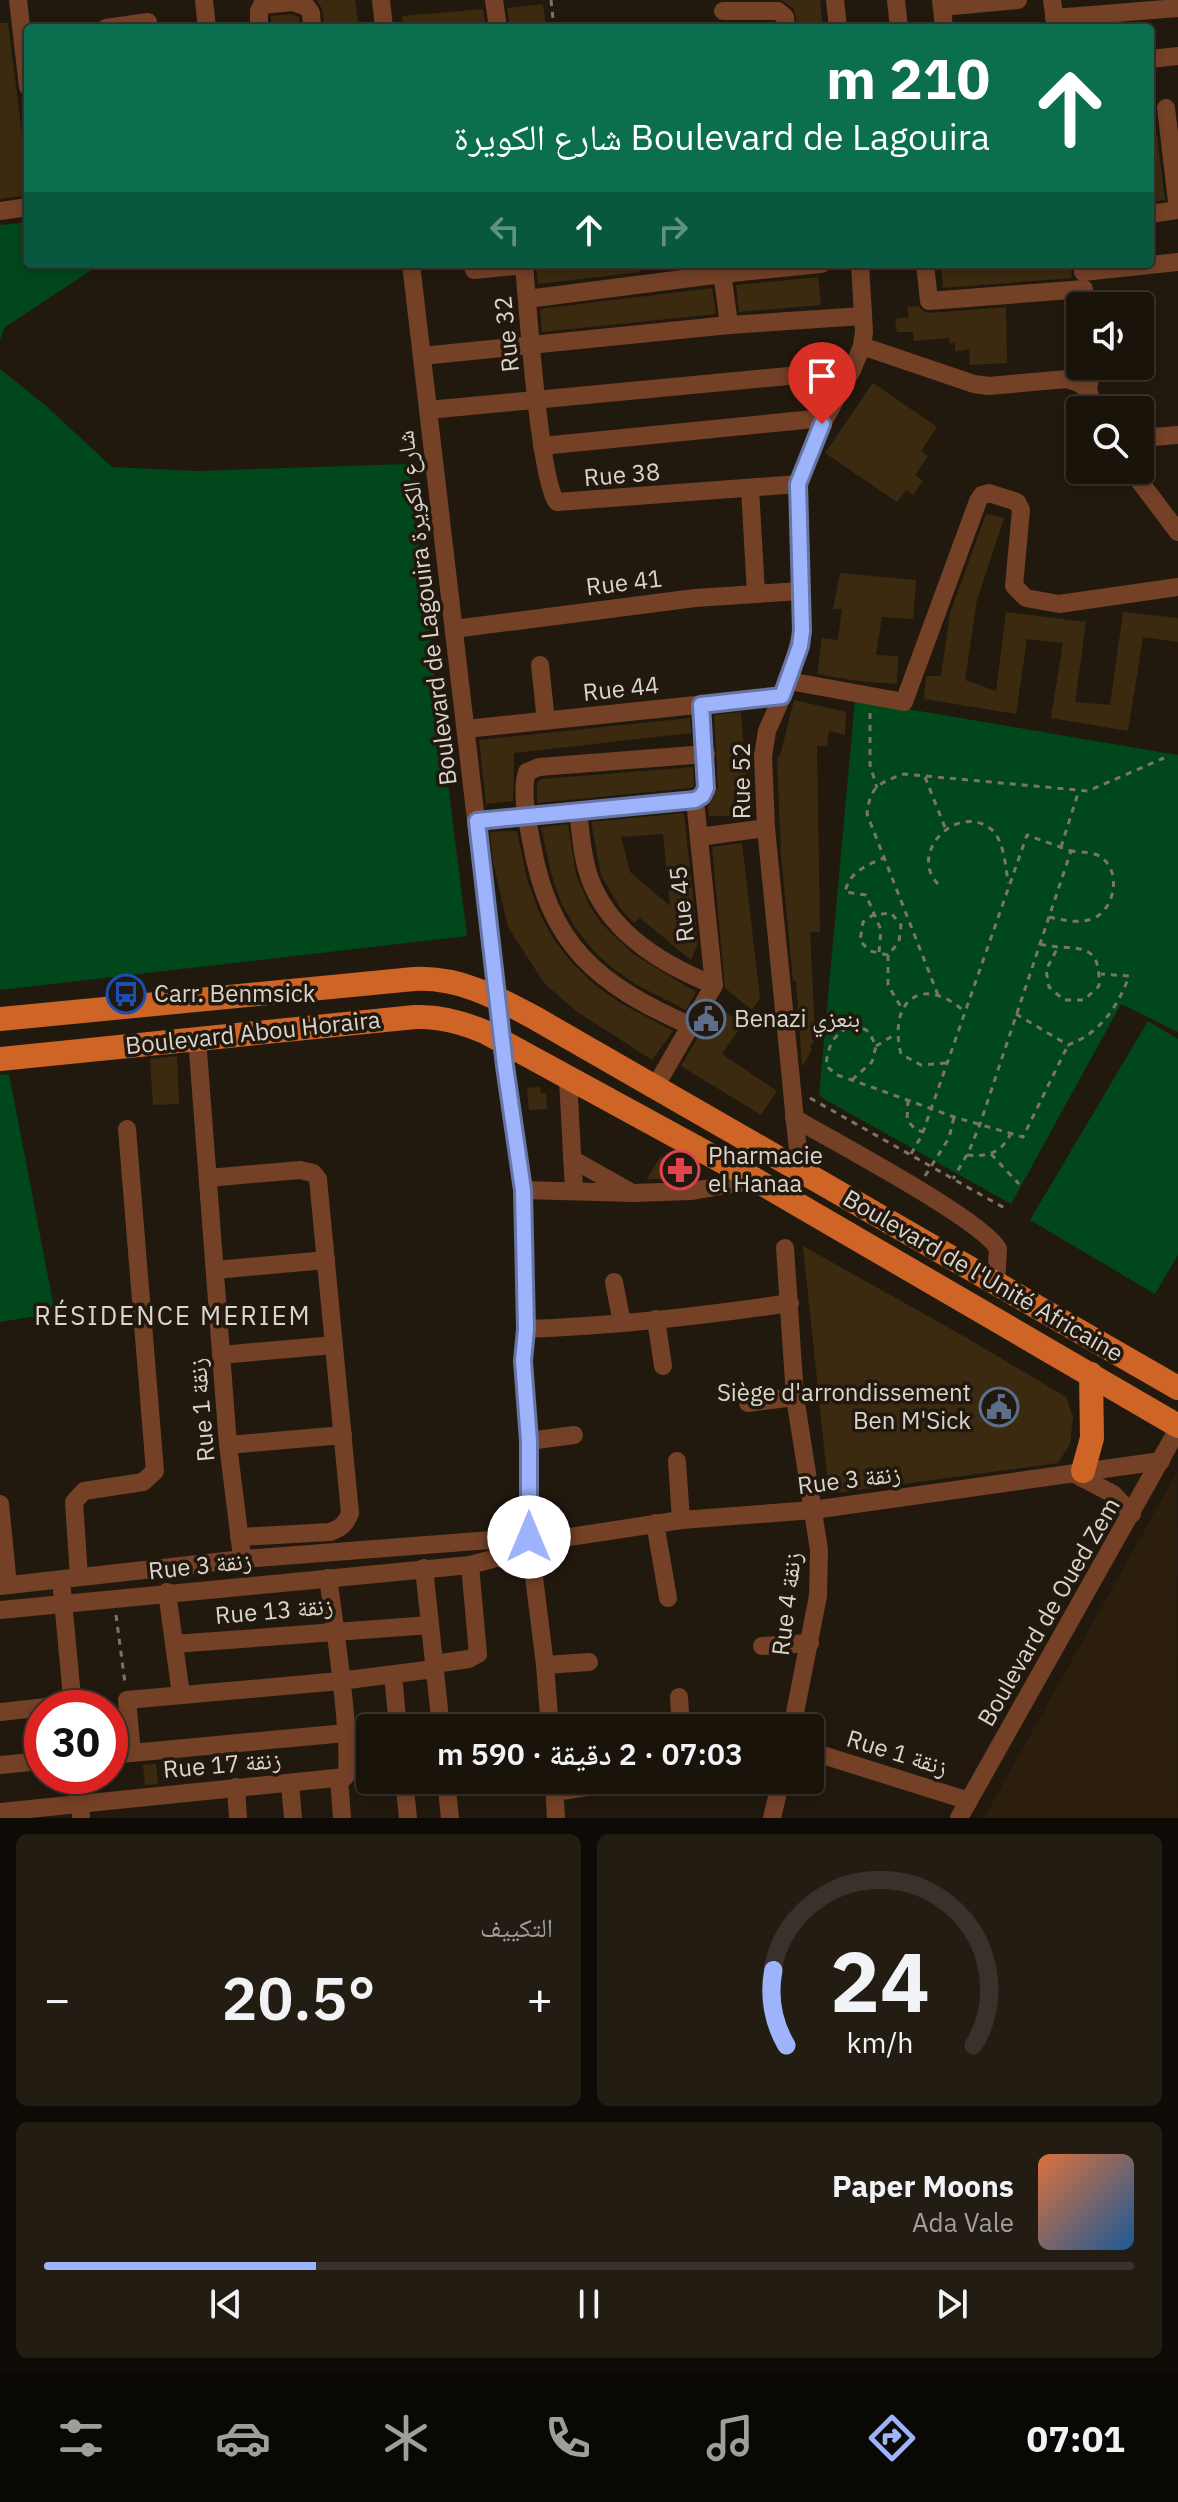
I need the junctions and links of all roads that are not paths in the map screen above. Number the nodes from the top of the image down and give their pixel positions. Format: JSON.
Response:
{"nodes":[{"id":1,"x":18,"y":0,"type":"edge"},
{"id":2,"x":204,"y":0,"type":"edge"},
{"id":3,"x":494,"y":0,"type":"edge"},
{"id":4,"x":835,"y":0,"type":"edge"},
{"id":5,"x":896,"y":0,"type":"edge"},
{"id":6,"x":1007,"y":0,"type":"edge"},
{"id":7,"x":1018,"y":0,"type":"edge"},
{"id":8,"x":387,"y":1,"type":"edge"},
{"id":9,"x":941,"y":4,"type":"edge"},
{"id":10,"x":1155,"y":6,"type":"edge"},
{"id":11,"x":1178,"y":8,"type":"edge"},
{"id":12,"x":723,"y":13,"type":"edge"},
{"id":13,"x":1054,"y":15,"type":"edge"},
{"id":14,"x":1107,"y":21,"type":"edge"},
{"id":15,"x":148,"y":22,"type":"dead end"},
{"id":16,"x":134,"y":24,"type":"edge"},
{"id":17,"x":207,"y":24,"type":"edge"},
{"id":18,"x":259,"y":24,"type":"edge"},
{"id":19,"x":312,"y":24,"type":"edge"},
{"id":20,"x":384,"y":24,"type":"edge"},
{"id":21,"x":497,"y":24,"type":"edge"},
{"id":22,"x":786,"y":24,"type":"edge"},
{"id":23,"x":838,"y":24,"type":"edge"},
{"id":24,"x":899,"y":24,"type":"edge"},
{"id":25,"x":944,"y":24,"type":"edge"},
{"id":26,"x":24,"y":34,"type":"edge"},
{"id":27,"x":1178,"y":56,"type":"edge"},
{"id":28,"x":1154,"y":59,"type":"edge"},
{"id":29,"x":1165,"y":108,"type":"edge"},
{"id":30,"x":1175,"y":161,"type":"edge"},
{"id":31,"x":24,"y":208,"type":"edge"},
{"id":32,"x":1178,"y":210,"type":"edge"},
{"id":33,"x":0,"y":211,"type":"edge"},
{"id":34,"x":1154,"y":213,"type":"edge"},
{"id":35,"x":1178,"y":262,"type":"edge"},
{"id":36,"x":1154,"y":267,"type":"edge"},
{"id":37,"x":411,"y":268,"type":"edge"},
{"id":38,"x":499,"y":268,"type":"edge"},
{"id":39,"x":524,"y":268,"type":"edge"},
{"id":40,"x":860,"y":268,"type":"edge"},
{"id":41,"x":925,"y":268,"type":"edge"},
{"id":42,"x":1151,"y":268,"type":"edge"},
{"id":43,"x":722,"y":269,"type":"edge"},
{"id":44,"x":474,"y":271,"type":"edge"},
{"id":45,"x":1084,"y":283,"type":"edge"},
{"id":46,"x":527,"y":299,"type":"junction"},
{"id":47,"x":863,"y":316,"type":"junction"},
{"id":48,"x":729,"y":325,"type":"junction"},
{"id":49,"x":862,"y":346,"type":"junction"},
{"id":50,"x":532,"y":347,"type":"junction"},
{"id":51,"x":422,"y":356,"type":"junction"},
{"id":52,"x":852,"y":370,"type":"junction"},
{"id":53,"x":1090,"y":380,"type":"edge"},
{"id":54,"x":1088,"y":390,"type":"junction"},
{"id":55,"x":1090,"y":396,"type":"edge"},
{"id":56,"x":537,"y":399,"type":"junction"},
{"id":57,"x":428,"y":410,"type":"junction"},
{"id":58,"x":824,"y":418,"type":"junction"},
{"id":59,"x":1178,"y":435,"type":"edge"},
{"id":60,"x":1154,"y":437,"type":"edge"},
{"id":61,"x":542,"y":446,"type":"junction"},
{"id":62,"x":798,"y":484,"type":"junction"},
{"id":63,"x":1142,"y":484,"type":"edge"},
{"id":64,"x":750,"y":488,"type":"junction"},
{"id":65,"x":1178,"y":532,"type":"edge"},
{"id":66,"x":1178,"y":587,"type":"edge"},
{"id":67,"x":801,"y":591,"type":"junction"},
{"id":68,"x":756,"y":594,"type":"junction"},
{"id":69,"x":454,"y":629,"type":"junction"},
{"id":70,"x":540,"y":665,"type":"dead end"},
{"id":71,"x":785,"y":689,"type":"junction"},
{"id":72,"x":701,"y":705,"type":"junction"},
{"id":73,"x":546,"y":721,"type":"junction"},
{"id":74,"x":466,"y":729,"type":"junction"},
{"id":75,"x":706,"y":754,"type":"junction"},
{"id":76,"x":695,"y":800,"type":"junction"},
{"id":77,"x":578,"y":811,"type":"junction"},
{"id":78,"x":527,"y":816,"type":"junction"},
{"id":79,"x":477,"y":821,"type":"junction"},
{"id":80,"x":766,"y":828,"type":"junction"},
{"id":81,"x":699,"y":837,"type":"junction"},
{"id":82,"x":714,"y":985,"type":"junction"},
{"id":83,"x":497,"y":997,"type":"junction"},
{"id":84,"x":0,"y":1019,"type":"edge"},
{"id":85,"x":691,"y":1026,"type":"junction"},
{"id":86,"x":197,"y":1038,"type":"junction"},
{"id":87,"x":502,"y":1042,"type":"junction"},
{"id":88,"x":0,"y":1059,"type":"edge"},
{"id":89,"x":568,"y":1079,"type":"junction"},
{"id":90,"x":655,"y":1087,"type":"junction"},
{"id":91,"x":794,"y":1118,"type":"junction"},
{"id":92,"x":127,"y":1129,"type":"dead end"},
{"id":93,"x":572,"y":1159,"type":"junction"},
{"id":94,"x":800,"y":1171,"type":"junction"},
{"id":95,"x":208,"y":1178,"type":"junction"},
{"id":96,"x":756,"y":1180,"type":"junction"},
{"id":97,"x":523,"y":1190,"type":"junction"},
{"id":98,"x":574,"y":1191,"type":"junction"},
{"id":99,"x":633,"y":1193,"type":"junction"},
{"id":100,"x":785,"y":1248,"type":"dead end"},
{"id":101,"x":326,"y":1260,"type":"junction"},
{"id":102,"x":215,"y":1270,"type":"junction"},
{"id":103,"x":614,"y":1282,"type":"dead end"},
{"id":104,"x":996,"y":1282,"type":"junction"},
{"id":105,"x":790,"y":1303,"type":"junction"},
{"id":106,"x":656,"y":1319,"type":"junction"},
{"id":107,"x":622,"y":1323,"type":"junction"},
{"id":108,"x":526,"y":1329,"type":"junction"},
{"id":109,"x":334,"y":1345,"type":"junction"},
{"id":110,"x":221,"y":1355,"type":"junction"},
{"id":111,"x":663,"y":1366,"type":"dead end"},
{"id":112,"x":1091,"y":1374,"type":"junction"},
{"id":113,"x":1178,"y":1388,"type":"edge"},
{"id":114,"x":795,"y":1397,"type":"junction"},
{"id":115,"x":748,"y":1403,"type":"dead end"},
{"id":116,"x":1178,"y":1427,"type":"edge"},
{"id":117,"x":343,"y":1435,"type":"junction"},
{"id":118,"x":574,"y":1435,"type":"dead end"},
{"id":119,"x":529,"y":1441,"type":"junction"},
{"id":120,"x":228,"y":1445,"type":"junction"},
{"id":121,"x":677,"y":1461,"type":"dead end"},
{"id":122,"x":1161,"y":1461,"type":"junction"},
{"id":123,"x":1078,"y":1472,"type":"junction"},
{"id":124,"x":0,"y":1504,"type":"edge"},
{"id":125,"x":813,"y":1510,"type":"junction"},
{"id":126,"x":1132,"y":1514,"type":"junction"},
{"id":127,"x":681,"y":1520,"type":"junction"},
{"id":128,"x":655,"y":1523,"type":"junction"},
{"id":129,"x":239,"y":1537,"type":"junction"},
{"id":130,"x":534,"y":1543,"type":"junction"},
{"id":131,"x":243,"y":1559,"type":"junction"},
{"id":132,"x":470,"y":1565,"type":"junction"},
{"id":133,"x":424,"y":1568,"type":"junction"},
{"id":134,"x":70,"y":1578,"type":"junction"},
{"id":135,"x":328,"y":1578,"type":"junction"},
{"id":136,"x":4,"y":1585,"type":"edge"},
{"id":137,"x":250,"y":1585,"type":"junction"},
{"id":138,"x":167,"y":1592,"type":"junction"},
{"id":139,"x":668,"y":1598,"type":"dead end"},
{"id":140,"x":64,"y":1602,"type":"junction"},
{"id":141,"x":0,"y":1610,"type":"edge"},
{"id":142,"x":430,"y":1625,"type":"junction"},
{"id":143,"x":335,"y":1630,"type":"junction"},
{"id":144,"x":810,"y":1643,"type":"junction"},
{"id":145,"x":174,"y":1644,"type":"junction"},
{"id":146,"x":762,"y":1646,"type":"dead end"},
{"id":147,"x":589,"y":1662,"type":"dead end"},
{"id":148,"x":545,"y":1665,"type":"junction"},
{"id":149,"x":434,"y":1666,"type":"junction"},
{"id":150,"x":393,"y":1675,"type":"junction"},
{"id":151,"x":340,"y":1681,"type":"junction"},
{"id":152,"x":72,"y":1690,"type":"edge"},
{"id":153,"x":181,"y":1695,"type":"junction"},
{"id":154,"x":679,"y":1697,"type":"dead end"},
{"id":155,"x":24,"y":1710,"type":"edge"},
{"id":156,"x":0,"y":1712,"type":"edge"},
{"id":157,"x":397,"y":1714,"type":"edge"},
{"id":158,"x":439,"y":1714,"type":"edge"},
{"id":159,"x":549,"y":1714,"type":"edge"},
{"id":160,"x":680,"y":1714,"type":"edge"},
{"id":161,"x":795,"y":1714,"type":"edge"},
{"id":162,"x":346,"y":1733,"type":"junction"},
{"id":163,"x":128,"y":1753,"type":"edge"},
{"id":164,"x":132,"y":1753,"type":"junction"},
{"id":165,"x":824,"y":1755,"type":"edge"},
{"id":166,"x":24,"y":1763,"type":"edge"},
{"id":167,"x":0,"y":1765,"type":"edge"},
{"id":168,"x":344,"y":1775,"type":"junction"},
{"id":169,"x":290,"y":1783,"type":"junction"},
{"id":170,"x":236,"y":1787,"type":"junction"},
{"id":171,"x":405,"y":1794,"type":"edge"},
{"id":172,"x":447,"y":1794,"type":"edge"},
{"id":173,"x":554,"y":1794,"type":"edge"},
{"id":174,"x":778,"y":1794,"type":"edge"},
{"id":175,"x":969,"y":1801,"type":"junction"},
{"id":176,"x":81,"y":1810,"type":"edge"},
{"id":177,"x":0,"y":1812,"type":"edge"},
{"id":178,"x":25,"y":1813,"type":"edge"},
{"id":179,"x":238,"y":1818,"type":"edge"},
{"id":180,"x":293,"y":1818,"type":"edge"},
{"id":181,"x":342,"y":1818,"type":"edge"},
{"id":182,"x":408,"y":1818,"type":"edge"},
{"id":183,"x":450,"y":1818,"type":"edge"},
{"id":184,"x":556,"y":1818,"type":"edge"},
{"id":185,"x":772,"y":1818,"type":"edge"},
{"id":186,"x":959,"y":1818,"type":"edge"}],
"edges":[{"from":1,"to":26,"type":"street"},
{"from":2,"to":17,"type":"street"},
{"from":3,"to":21,"type":"street"},
{"from":4,"to":23,"type":"street"},
{"from":5,"to":24,"type":"street"},
{"from":6,"to":7,"type":"street"},
{"from":6,"to":9,"type":"street"},
{"from":8,"to":20,"type":"street"},
{"from":9,"to":25,"type":"street"},
{"from":10,"to":11,"type":"street"},
{"from":10,"to":14,"type":"street"},
{"from":12,"to":22,"type":"street"},
{"from":13,"to":14,"type":"street"},
{"from":15,"to":16,"type":"street"},
{"from":18,"to":19,"type":"street"},
{"from":27,"to":28,"type":"street"},
{"from":29,"to":30,"type":"street"},
{"from":30,"to":32,"type":"street"},
{"from":31,"to":33,"type":"street"},
{"from":32,"to":34,"type":"street"},
{"from":35,"to":36,"type":"street"},
{"from":37,"to":51,"type":"street","name":"Boulevard de Lagouira شارع الكويرة"},
{"from":38,"to":44,"type":"street"},
{"from":39,"to":46,"type":"street","name":"Rue 32"},
{"from":40,"to":47,"type":"street"},
{"from":41,"to":45,"type":"street"},
{"from":42,"to":45,"type":"street"},
{"from":43,"to":46,"type":"street"},
{"from":43,"to":48,"type":"street"},
{"from":46,"to":50,"type":"street","name":"Rue 32"},
{"from":47,"to":48,"type":"street"},
{"from":47,"to":49,"type":"street","name":"Rue 52"},
{"from":48,"to":50,"type":"street"},
{"from":49,"to":52,"type":"street","name":"Rue 52"},
{"from":49,"to":54,"type":"street"},
{"from":50,"to":51,"type":"street"},
{"from":50,"to":56,"type":"street","name":"Rue 32"},
{"from":51,"to":57,"type":"street","name":"Boulevard de Lagouira شارع الكويرة"},
{"from":52,"to":56,"type":"street"},
{"from":52,"to":58,"type":"street","name":"Rue 52"},
{"from":53,"to":54,"type":"street"},
{"from":54,"to":55,"type":"street"},
{"from":56,"to":57,"type":"street"},
{"from":56,"to":61,"type":"street","name":"Rue 38"},
{"from":57,"to":69,"type":"street","name":"Boulevard de Lagouira شارع الكويرة"},
{"from":58,"to":61,"type":"street"},
{"from":58,"to":62,"type":"street","name":"Rue 52"},
{"from":59,"to":60,"type":"street"},
{"from":61,"to":64,"type":"street","name":"Rue 38"},
{"from":62,"to":64,"type":"street","name":"Rue 38"},
{"from":62,"to":67,"type":"street","name":"Rue 52"},
{"from":63,"to":65,"type":"street"},
{"from":64,"to":68,"type":"street"},
{"from":66,"to":71,"type":"street","name":"Rue 44"},
{"from":67,"to":68,"type":"street","name":"Rue 41"},
{"from":67,"to":71,"type":"street","name":"Rue 52"},
{"from":68,"to":69,"type":"street","name":"Rue 41"},
{"from":69,"to":74,"type":"street","name":"Boulevard de Lagouira شارع الكويرة"},
{"from":70,"to":73,"type":"street"},
{"from":71,"to":72,"type":"street","name":"Rue 44"},
{"from":71,"to":80,"type":"street","name":"Rue 52"},
{"from":72,"to":73,"type":"street","name":"Rue 44"},
{"from":72,"to":75,"type":"street","name":"Rue 45"},
{"from":73,"to":74,"type":"street","name":"Rue 44"},
{"from":74,"to":79,"type":"street","name":"Boulevard de Lagouira شارع الكويرة"},
{"from":75,"to":76,"type":"street","name":"Rue 45"},
{"from":75,"to":78,"type":"street"},
{"from":76,"to":77,"type":"street"},
{"from":76,"to":81,"type":"street","name":"Rue 45"},
{"from":77,"to":78,"type":"street"},
{"from":77,"to":82,"type":"street"},
{"from":78,"to":79,"type":"street"},
{"from":78,"to":85,"type":"street"},
{"from":79,"to":83,"type":"street","name":"Boulevard de Lagouira شارع الكويرة"},
{"from":80,"to":81,"type":"street"},
{"from":80,"to":91,"type":"street","name":"Rue 52"},
{"from":81,"to":82,"type":"street","name":"Rue 45"},
{"from":82,"to":85,"type":"street"},
{"from":83,"to":84,"type":"main road","name":"Boulevard Abou Horaira"},
{"from":83,"to":87,"type":"street","name":"Boulevard de Lagouira شارع الكويرة"},
{"from":83,"to":90,"type":"main road","name":"Boulevard de l'Unité Africaine"},
{"from":85,"to":90,"type":"street"},
{"from":86,"to":87,"type":"main road","name":"Boulevard Abou Horaira"},
{"from":86,"to":88,"type":"main road","name":"Boulevard Abou Horaira"},
{"from":86,"to":95,"type":"street","name":"Rue 1 زنقة"},
{"from":87,"to":89,"type":"main road","name":"Boulevard de l'Unité Africaine"},
{"from":87,"to":97,"type":"street","name":"Boulevard de Lagouira شارع الكويرة"},
{"from":89,"to":93,"type":"street"},
{"from":89,"to":96,"type":"main road","name":"Boulevard de l'Unité Africaine"},
{"from":90,"to":94,"type":"main road","name":"Boulevard de l'Unité Africaine"},
{"from":91,"to":94,"type":"street","name":"Rue 52"},
{"from":91,"to":104,"type":"street"},
{"from":92,"to":134,"type":"street"},
{"from":93,"to":98,"type":"street"},
{"from":93,"to":99,"type":"street"},
{"from":94,"to":104,"type":"main road","name":"Boulevard de l'Unité Africaine"},
{"from":95,"to":101,"type":"street"},
{"from":95,"to":102,"type":"street","name":"Rue 1 زنقة"},
{"from":96,"to":99,"type":"street"},
{"from":96,"to":112,"type":"main road","name":"Boulevard de l'Unité Africaine"},
{"from":97,"to":98,"type":"street"},
{"from":97,"to":108,"type":"street","name":"Boulevard de Lagouira شارع الكويرة"},
{"from":98,"to":99,"type":"street"},
{"from":100,"to":105,"type":"street","name":"Rue 4 زنقة"},
{"from":101,"to":102,"type":"street"},
{"from":101,"to":109,"type":"street"},
{"from":102,"to":110,"type":"street","name":"Rue 1 زنقة"},
{"from":103,"to":107,"type":"street"},
{"from":104,"to":113,"type":"main road","name":"Boulevard de l'Unité Africaine"},
{"from":105,"to":106,"type":"street"},
{"from":105,"to":114,"type":"street","name":"Rue 4 زنقة"},
{"from":106,"to":107,"type":"street"},
{"from":106,"to":111,"type":"street"},
{"from":107,"to":108,"type":"street"},
{"from":108,"to":119,"type":"street","name":"Boulevard de Lagouira شارع الكويرة"},
{"from":109,"to":110,"type":"street"},
{"from":109,"to":117,"type":"street"},
{"from":110,"to":120,"type":"street","name":"Rue 1 زنقة"},
{"from":112,"to":116,"type":"main road","name":"Boulevard de l'Unité Africaine"},
{"from":112,"to":123,"type":"main road"},
{"from":114,"to":115,"type":"street"},
{"from":114,"to":125,"type":"street","name":"Rue 4 زنقة"},
{"from":116,"to":122,"type":"street","name":"Boulevard de Oued Zem"},
{"from":117,"to":120,"type":"street"},
{"from":117,"to":129,"type":"street"},
{"from":118,"to":119,"type":"street"},
{"from":119,"to":130,"type":"street","name":"Boulevard de Lagouira شارع الكويرة"},
{"from":120,"to":129,"type":"street","name":"Rue 1 زنقة"},
{"from":121,"to":127,"type":"street"},
{"from":122,"to":123,"type":"street","name":"Rue 3 زنقة"},
{"from":122,"to":126,"type":"street","name":"Boulevard de Oued Zem"},
{"from":123,"to":125,"type":"street","name":"Rue 3 زنقة"},
{"from":123,"to":126,"type":"street"},
{"from":124,"to":136,"type":"street"},
{"from":125,"to":127,"type":"street","name":"Rue 3 زنقة"},
{"from":125,"to":144,"type":"street","name":"Rue 4 زنقة"},
{"from":126,"to":175,"type":"street","name":"Boulevard de Oued Zem"},
{"from":127,"to":128,"type":"street","name":"Rue 3 زنقة"},
{"from":128,"to":130,"type":"street","name":"Rue 3 زنقة"},
{"from":128,"to":139,"type":"street"},
{"from":129,"to":131,"type":"street","name":"Rue 1 زنقة"},
{"from":130,"to":131,"type":"street","name":"Rue 3 زنقة"},
{"from":130,"to":132,"type":"street","name":"Rue 3 زنقة"},
{"from":130,"to":148,"type":"street","name":"Boulevard de Lagouira شارع الكويرة"},
{"from":131,"to":134,"type":"street","name":"Rue 3 زنقة"},
{"from":131,"to":137,"type":"street","name":"Rue 1 زنقة"},
{"from":132,"to":133,"type":"street","name":"Rue 3 زنقة"},
{"from":132,"to":149,"type":"street"},
{"from":133,"to":135,"type":"street","name":"Rue 3 زنقة"},
{"from":133,"to":142,"type":"street"},
{"from":134,"to":136,"type":"street","name":"Rue 3 زنقة"},
{"from":134,"to":140,"type":"street"},
{"from":135,"to":137,"type":"street","name":"Rue 3 زنقة"},
{"from":135,"to":143,"type":"street"},
{"from":137,"to":138,"type":"street","name":"Rue 3 زنقة"},
{"from":138,"to":140,"type":"street","name":"Rue 3 زنقة"},
{"from":138,"to":145,"type":"street"},
{"from":140,"to":141,"type":"street","name":"Rue 3 زنقة"},
{"from":140,"to":152,"type":"street"},
{"from":142,"to":143,"type":"street","name":"Rue 13 زنقة"},
{"from":142,"to":149,"type":"street"},
{"from":143,"to":145,"type":"street","name":"Rue 13 زنقة"},
{"from":143,"to":151,"type":"street"},
{"from":144,"to":146,"type":"street"},
{"from":144,"to":161,"type":"street","name":"Rue 4 زنقة"},
{"from":145,"to":153,"type":"street"},
{"from":147,"to":148,"type":"street"},
{"from":148,"to":159,"type":"street","name":"Boulevard de Lagouira شارع الكويرة"},
{"from":149,"to":150,"type":"street"},
{"from":149,"to":158,"type":"street"},
{"from":150,"to":151,"type":"street"},
{"from":150,"to":157,"type":"street"},
{"from":151,"to":153,"type":"street"},
{"from":151,"to":162,"type":"street"},
{"from":153,"to":164,"type":"street"},
{"from":154,"to":160,"type":"street"},
{"from":155,"to":156,"type":"street"},
{"from":162,"to":164,"type":"street"},
{"from":162,"to":168,"type":"street"},
{"from":163,"to":164,"type":"street"},
{"from":165,"to":175,"type":"street","name":"Rue 1 زنقة"},
{"from":166,"to":167,"type":"street"},
{"from":168,"to":169,"type":"street","name":"Rue 17 زنقة"},
{"from":168,"to":181,"type":"street"},
{"from":169,"to":170,"type":"street","name":"Rue 17 زنقة"},
{"from":169,"to":180,"type":"street"},
{"from":170,"to":176,"type":"street","name":"Rue 17 زنقة"},
{"from":170,"to":179,"type":"street"},
{"from":171,"to":182,"type":"street"},
{"from":172,"to":183,"type":"street"},
{"from":173,"to":184,"type":"street"},
{"from":174,"to":185,"type":"street"},
{"from":175,"to":186,"type":"street","name":"Boulevard de Oued Zem"},
{"from":176,"to":178,"type":"street","name":"Rue 17 زنقة"},
{"from":177,"to":178,"type":"street","name":"Rue 17 زنقة"}]}
